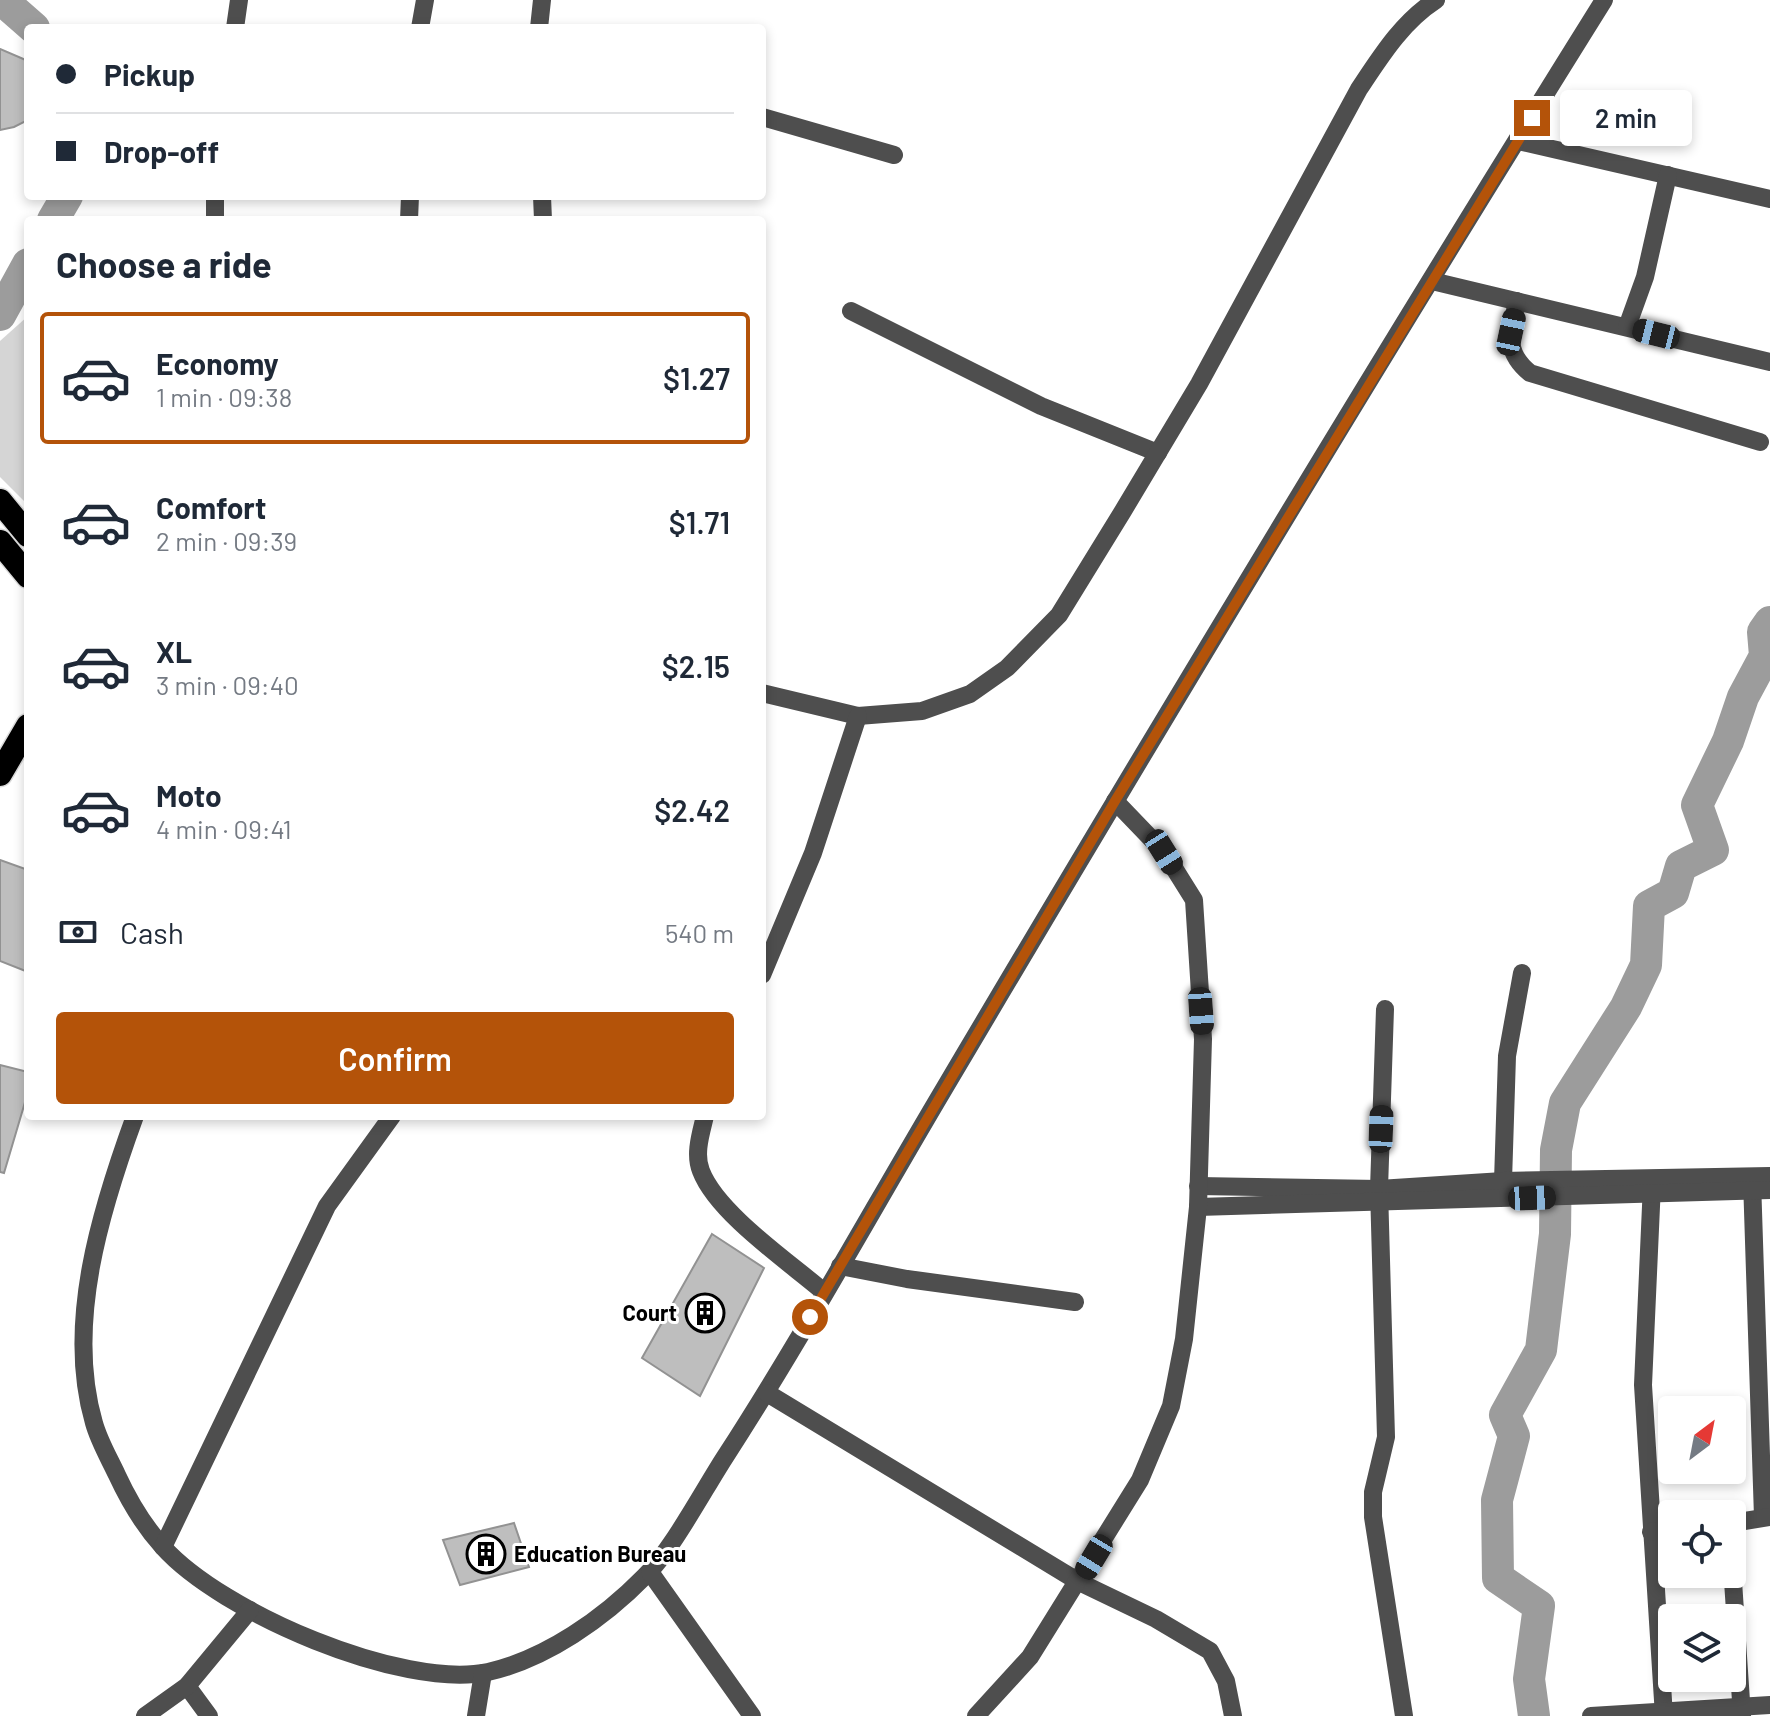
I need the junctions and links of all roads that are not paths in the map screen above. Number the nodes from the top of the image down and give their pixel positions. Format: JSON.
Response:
{"nodes":[{"id":1,"x":239,"y":0,"type":"edge"},
{"id":2,"x":425,"y":0,"type":"edge"},
{"id":3,"x":542,"y":0,"type":"edge"},
{"id":4,"x":1436,"y":0,"type":"edge"},
{"id":5,"x":1604,"y":0,"type":"edge"},
{"id":6,"x":1412,"y":6,"type":"edge"},
{"id":7,"x":236,"y":24,"type":"edge"},
{"id":8,"x":421,"y":24,"type":"edge"},
{"id":9,"x":539,"y":24,"type":"edge"},
{"id":10,"x":766,"y":118,"type":"edge"},
{"id":11,"x":1518,"y":141,"type":"junction"},
{"id":12,"x":894,"y":155,"type":"dead end"},
{"id":13,"x":1668,"y":175,"type":"junction"},
{"id":14,"x":1770,"y":199,"type":"edge"},
{"id":15,"x":1432,"y":281,"type":"junction"},
{"id":16,"x":1517,"y":301,"type":"junction"},
{"id":17,"x":851,"y":311,"type":"dead end"},
{"id":18,"x":1627,"y":327,"type":"junction"},
{"id":19,"x":1770,"y":362,"type":"edge"},
{"id":20,"x":1760,"y":442,"type":"dead end"},
{"id":21,"x":1158,"y":453,"type":"junction"},
{"id":22,"x":0,"y":501,"type":"edge"},
{"id":23,"x":24,"y":530,"type":"edge"},
{"id":24,"x":0,"y":542,"type":"edge"},
{"id":25,"x":24,"y":571,"type":"edge"},
{"id":26,"x":766,"y":694,"type":"edge"},
{"id":27,"x":858,"y":716,"type":"junction"},
{"id":28,"x":24,"y":733,"type":"edge"},
{"id":29,"x":0,"y":774,"type":"edge"},
{"id":30,"x":1115,"y":801,"type":"junction"},
{"id":31,"x":766,"y":965,"type":"edge"},
{"id":32,"x":1522,"y":973,"type":"dead end"},
{"id":33,"x":1385,"y":1009,"type":"dead end"},
{"id":34,"x":134,"y":1120,"type":"edge"},
{"id":35,"x":389,"y":1120,"type":"edge"},
{"id":36,"x":704,"y":1120,"type":"edge"},
{"id":37,"x":1503,"y":1181,"type":"junction"},
{"id":38,"x":1761,"y":1183,"type":"edge"},
{"id":39,"x":1652,"y":1185,"type":"junction"},
{"id":40,"x":1198,"y":1186,"type":"junction"},
{"id":41,"x":1380,"y":1196,"type":"junction"},
{"id":42,"x":1198,"y":1207,"type":"junction"},
{"id":43,"x":840,"y":1266,"type":"junction"},
{"id":44,"x":824,"y":1292,"type":"junction"},
{"id":45,"x":1075,"y":1302,"type":"dead end"},
{"id":46,"x":767,"y":1393,"type":"junction"},
{"id":47,"x":1766,"y":1517,"type":"edge"},
{"id":48,"x":1746,"y":1521,"type":"edge"},
{"id":49,"x":1658,"y":1531,"type":"edge"},
{"id":50,"x":1651,"y":1532,"type":"junction"},
{"id":51,"x":163,"y":1547,"type":"junction"},
{"id":52,"x":650,"y":1572,"type":"junction"},
{"id":53,"x":1079,"y":1582,"type":"junction"},
{"id":54,"x":1734,"y":1588,"type":"edge"},
{"id":55,"x":250,"y":1610,"type":"junction"},
{"id":56,"x":483,"y":1673,"type":"junction"},
{"id":57,"x":187,"y":1686,"type":"junction"},
{"id":58,"x":1770,"y":1705,"type":"edge"},
{"id":59,"x":1742,"y":1712,"type":"edge"},
{"id":60,"x":1664,"y":1714,"type":"edge"},
{"id":61,"x":145,"y":1716,"type":"edge"},
{"id":62,"x":209,"y":1716,"type":"edge"},
{"id":63,"x":476,"y":1716,"type":"edge"},
{"id":64,"x":752,"y":1716,"type":"edge"},
{"id":65,"x":976,"y":1716,"type":"edge"},
{"id":66,"x":1234,"y":1716,"type":"edge"},
{"id":67,"x":1404,"y":1716,"type":"edge"},
{"id":68,"x":1591,"y":1716,"type":"edge"}],
"edges":[{"from":1,"to":7,"type":"street"},
{"from":2,"to":8,"type":"street"},
{"from":3,"to":9,"type":"street"},
{"from":4,"to":6,"type":"street"},
{"from":5,"to":11,"type":"street"},
{"from":6,"to":21,"type":"street"},
{"from":10,"to":12,"type":"street"},
{"from":11,"to":13,"type":"street"},
{"from":11,"to":15,"type":"street"},
{"from":13,"to":14,"type":"street"},
{"from":13,"to":18,"type":"street"},
{"from":15,"to":16,"type":"street"},
{"from":15,"to":30,"type":"street"},
{"from":16,"to":18,"type":"street"},
{"from":16,"to":20,"type":"street"},
{"from":17,"to":21,"type":"street"},
{"from":18,"to":19,"type":"street"},
{"from":21,"to":27,"type":"street"},
{"from":22,"to":23,"type":"highway"},
{"from":24,"to":25,"type":"highway"},
{"from":26,"to":27,"type":"street"},
{"from":27,"to":31,"type":"street"},
{"from":28,"to":29,"type":"highway"},
{"from":30,"to":40,"type":"street"},
{"from":30,"to":43,"type":"street"},
{"from":32,"to":37,"type":"street"},
{"from":33,"to":41,"type":"street"},
{"from":34,"to":51,"type":"street"},
{"from":35,"to":51,"type":"street"},
{"from":36,"to":44,"type":"street"},
{"from":37,"to":39,"type":"street"},
{"from":37,"to":41,"type":"street"},
{"from":38,"to":39,"type":"street"},
{"from":38,"to":47,"type":"street"},
{"from":39,"to":41,"type":"street"},
{"from":39,"to":50,"type":"street"},
{"from":40,"to":41,"type":"street"},
{"from":40,"to":42,"type":"street"},
{"from":41,"to":42,"type":"street"},
{"from":41,"to":67,"type":"street"},
{"from":42,"to":53,"type":"street"},
{"from":43,"to":44,"type":"street"},
{"from":43,"to":45,"type":"street"},
{"from":44,"to":46,"type":"street"},
{"from":46,"to":52,"type":"street"},
{"from":46,"to":53,"type":"street"},
{"from":47,"to":48,"type":"street"},
{"from":49,"to":50,"type":"street"},
{"from":50,"to":60,"type":"street"},
{"from":51,"to":55,"type":"street"},
{"from":52,"to":56,"type":"street"},
{"from":52,"to":64,"type":"street"},
{"from":53,"to":65,"type":"street"},
{"from":53,"to":66,"type":"street"},
{"from":54,"to":59,"type":"street"},
{"from":55,"to":56,"type":"street"},
{"from":55,"to":57,"type":"street"},
{"from":56,"to":63,"type":"street"},
{"from":57,"to":61,"type":"street"},
{"from":57,"to":62,"type":"street"},
{"from":58,"to":59,"type":"street"},
{"from":59,"to":60,"type":"street"},
{"from":60,"to":68,"type":"street"}]}
